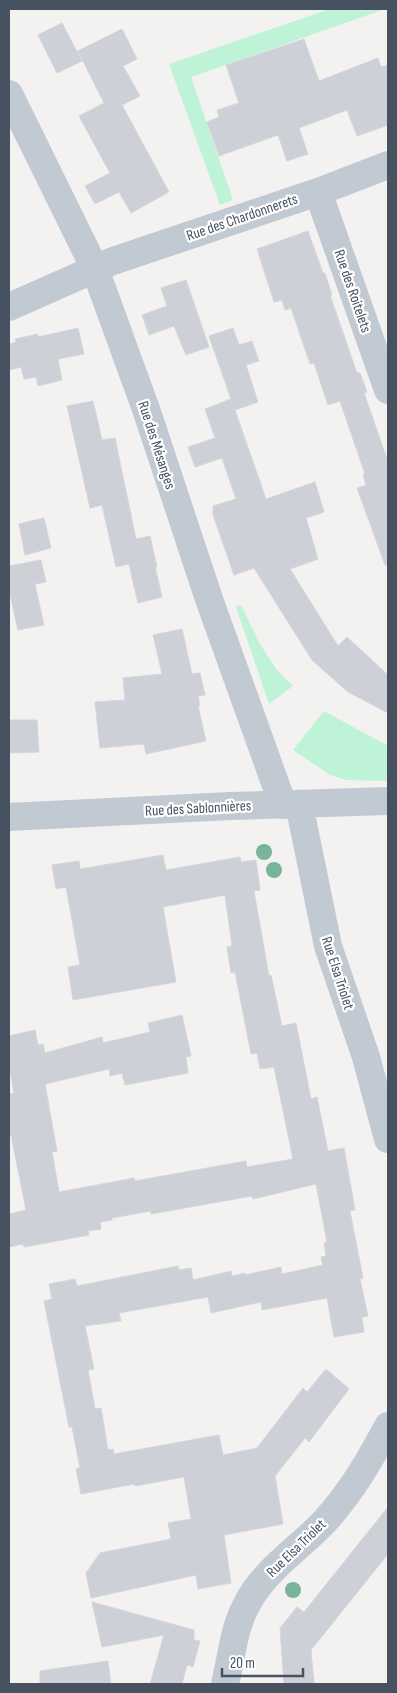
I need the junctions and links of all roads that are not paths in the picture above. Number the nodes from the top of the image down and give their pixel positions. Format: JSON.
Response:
{"nodes":[{"id":1,"x":9,"y":94,"type":"edge"},
{"id":2,"x":388,"y":166,"type":"edge"},
{"id":3,"x":318,"y":192,"type":"junction"},
{"id":4,"x":95,"y":269,"type":"junction"},
{"id":5,"x":9,"y":306,"type":"edge"},
{"id":6,"x":388,"y":390,"type":"edge"},
{"id":7,"x":388,"y":801,"type":"edge"},
{"id":8,"x":291,"y":804,"type":"junction"},
{"id":9,"x":9,"y":817,"type":"edge"},
{"id":10,"x":388,"y":1139,"type":"edge"},
{"id":11,"x":388,"y":1426,"type":"edge"},
{"id":12,"x":226,"y":1683,"type":"edge"}],
"edges":[{"from":1,"to":4,"type":"street","name":"Rue des Mésanges"},
{"from":2,"to":3,"type":"street","name":"Rue des Chardonnerets"},
{"from":3,"to":4,"type":"street","name":"Rue des Chardonnerets"},
{"from":3,"to":6,"type":"street","name":"Rue des Roitelets"},
{"from":4,"to":5,"type":"street","name":"Rue des Chardonnerets"},
{"from":4,"to":8,"type":"street","name":"Rue des Mésanges"},
{"from":7,"to":8,"type":"street","name":"Rue des Sablonnières"},
{"from":8,"to":9,"type":"street","name":"Rue des Sablonnières"},
{"from":8,"to":10,"type":"street","name":"Rue Elsa Triolet"},
{"from":11,"to":12,"type":"street","name":"Rue Elsa Triolet"}]}
